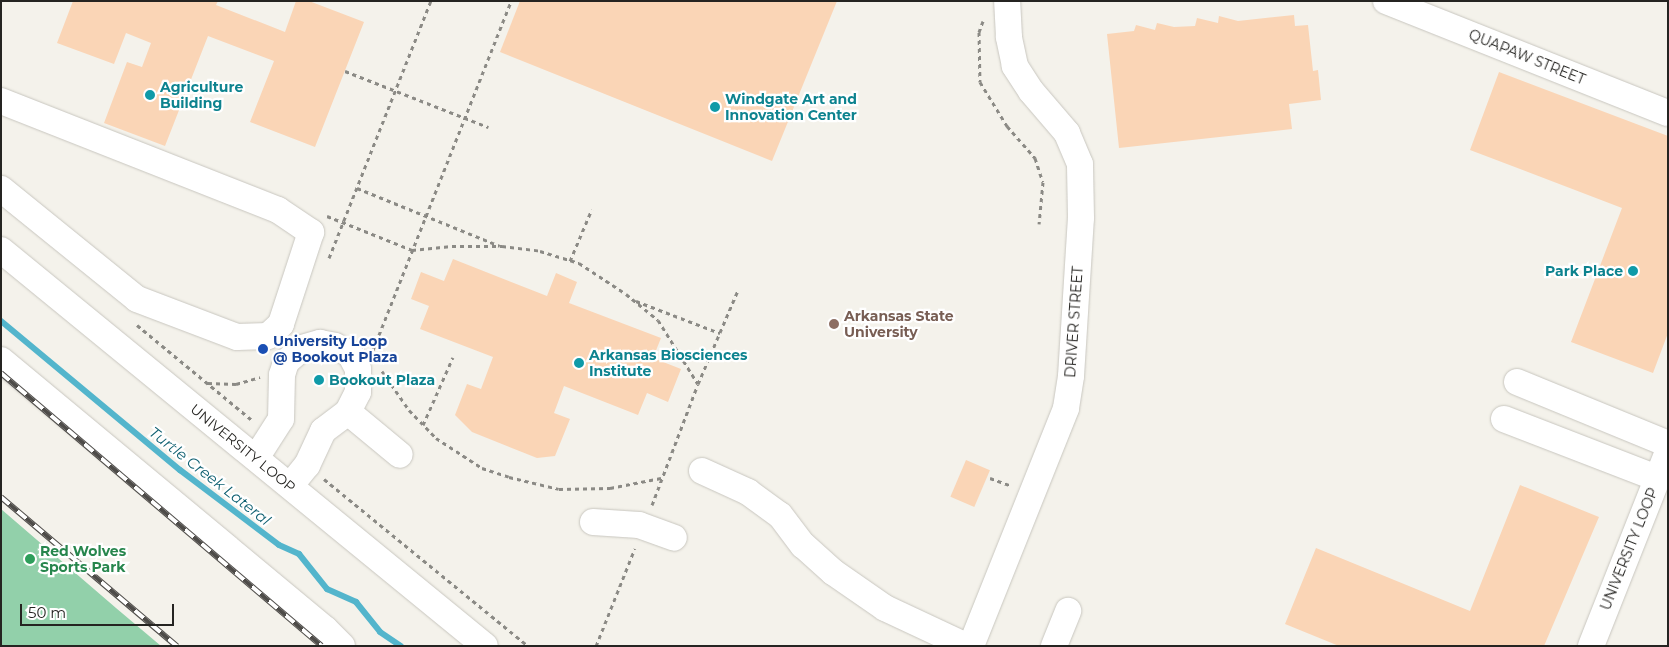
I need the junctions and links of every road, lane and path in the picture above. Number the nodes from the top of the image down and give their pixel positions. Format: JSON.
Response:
{"nodes":[{"id":1,"x":431,"y":1,"type":"edge"},
{"id":2,"x":511,"y":1,"type":"edge"},
{"id":3,"x":1007,"y":1,"type":"edge"},
{"id":4,"x":1386,"y":1,"type":"edge"},
{"id":5,"x":985,"y":17,"type":"dead end"},
{"id":6,"x":345,"y":71,"type":"dead end"},
{"id":7,"x":396,"y":90,"type":"junction"},
{"id":8,"x":1,"y":101,"type":"edge"},
{"id":9,"x":1668,"y":113,"type":"edge"},
{"id":10,"x":464,"y":118,"type":"junction"},
{"id":11,"x":488,"y":127,"type":"dead end"},
{"id":12,"x":357,"y":188,"type":"junction"},
{"id":13,"x":1,"y":189,"type":"edge"},
{"id":14,"x":592,"y":209,"type":"dead end"},
{"id":15,"x":326,"y":216,"type":"dead end"},
{"id":16,"x":426,"y":216,"type":"junction"},
{"id":17,"x":343,"y":222,"type":"junction"},
{"id":18,"x":1039,"y":224,"type":"dead end"},
{"id":19,"x":502,"y":246,"type":"junction"},
{"id":20,"x":1,"y":250,"type":"edge"},
{"id":21,"x":412,"y":250,"type":"junction"},
{"id":22,"x":570,"y":261,"type":"junction"},
{"id":23,"x":326,"y":266,"type":"dead end"},
{"id":24,"x":738,"y":290,"type":"dead end"},
{"id":25,"x":633,"y":300,"type":"junction"},
{"id":26,"x":720,"y":333,"type":"junction"},
{"id":27,"x":366,"y":346,"type":"dead end"},
{"id":28,"x":453,"y":357,"type":"dead end"},
{"id":29,"x":1,"y":360,"type":"edge"},
{"id":30,"x":380,"y":368,"type":"dead end"},
{"id":31,"x":262,"y":376,"type":"dead end"},
{"id":32,"x":1518,"y":382,"type":"dead end"},
{"id":33,"x":207,"y":383,"type":"dead end"},
{"id":34,"x":698,"y":384,"type":"junction"},
{"id":35,"x":348,"y":412,"type":"junction"},
{"id":36,"x":1504,"y":418,"type":"dead end"},
{"id":37,"x":423,"y":425,"type":"junction"},
{"id":38,"x":1668,"y":444,"type":"edge"},
{"id":39,"x":1668,"y":452,"type":"edge"},
{"id":40,"x":400,"y":455,"type":"dead end"},
{"id":41,"x":256,"y":458,"type":"junction"},
{"id":42,"x":323,"y":470,"type":"dead end"},
{"id":43,"x":702,"y":470,"type":"dead end"},
{"id":44,"x":323,"y":478,"type":"dead end"},
{"id":45,"x":661,"y":478,"type":"junction"},
{"id":46,"x":1657,"y":478,"type":"junction"},
{"id":47,"x":290,"y":486,"type":"junction"},
{"id":48,"x":652,"y":506,"type":"dead end"},
{"id":49,"x":593,"y":522,"type":"dead end"},
{"id":50,"x":674,"y":538,"type":"dead end"},
{"id":51,"x":638,"y":540,"type":"dead end"},
{"id":52,"x":1068,"y":611,"type":"dead end"},
{"id":53,"x":342,"y":646,"type":"edge"},
{"id":54,"x":485,"y":646,"type":"edge"},
{"id":55,"x":596,"y":646,"type":"edge"},
{"id":56,"x":966,"y":646,"type":"edge"},
{"id":57,"x":971,"y":646,"type":"edge"},
{"id":58,"x":1054,"y":646,"type":"edge"},
{"id":59,"x":1591,"y":646,"type":"edge"}],
"edges":[{"from":1,"to":7,"type":"path"},
{"from":2,"to":10,"type":"path"},
{"from":3,"to":57,"type":"street","name":"DRIVER STREET"},
{"from":4,"to":9,"type":"street","name":"QUAPAW STREET"},
{"from":5,"to":18,"type":"path"},
{"from":6,"to":7,"type":"path"},
{"from":7,"to":10,"type":"path"},
{"from":7,"to":12,"type":"path"},
{"from":8,"to":13,"type":"street"},
{"from":10,"to":11,"type":"path"},
{"from":10,"to":16,"type":"path"},
{"from":12,"to":16,"type":"path"},
{"from":12,"to":17,"type":"path"},
{"from":14,"to":22,"type":"path"},
{"from":15,"to":17,"type":"path"},
{"from":16,"to":19,"type":"path"},
{"from":16,"to":21,"type":"path"},
{"from":17,"to":21,"type":"path"},
{"from":17,"to":23,"type":"path"},
{"from":19,"to":21,"type":"path"},
{"from":19,"to":22,"type":"path"},
{"from":20,"to":41,"type":"street","name":"UNIVERSITY LOOP"},
{"from":21,"to":27,"type":"path"},
{"from":22,"to":25,"type":"path"},
{"from":24,"to":26,"type":"path"},
{"from":25,"to":26,"type":"path"},
{"from":25,"to":34,"type":"path"},
{"from":26,"to":34,"type":"path"},
{"from":28,"to":37,"type":"path"},
{"from":29,"to":53,"type":"street"},
{"from":30,"to":37,"type":"path"},
{"from":31,"to":33,"type":"path"},
{"from":32,"to":38,"type":"street"},
{"from":34,"to":45,"type":"path"},
{"from":35,"to":40,"type":"street"},
{"from":35,"to":41,"type":"street"},
{"from":35,"to":47,"type":"street"},
{"from":36,"to":46,"type":"street"},
{"from":37,"to":45,"type":"path"},
{"from":39,"to":46,"type":"street","name":"UNIVERSITY LOOP"},
{"from":41,"to":47,"type":"street","name":"UNIVERSITY LOOP"},
{"from":42,"to":44,"type":"path"},
{"from":43,"to":56,"type":"street"},
{"from":45,"to":48,"type":"path"},
{"from":46,"to":59,"type":"street","name":"UNIVERSITY LOOP"},
{"from":47,"to":54,"type":"street","name":"UNIVERSITY LOOP"},
{"from":49,"to":50,"type":"street"},
{"from":51,"to":55,"type":"path"},
{"from":52,"to":58,"type":"street"}]}
